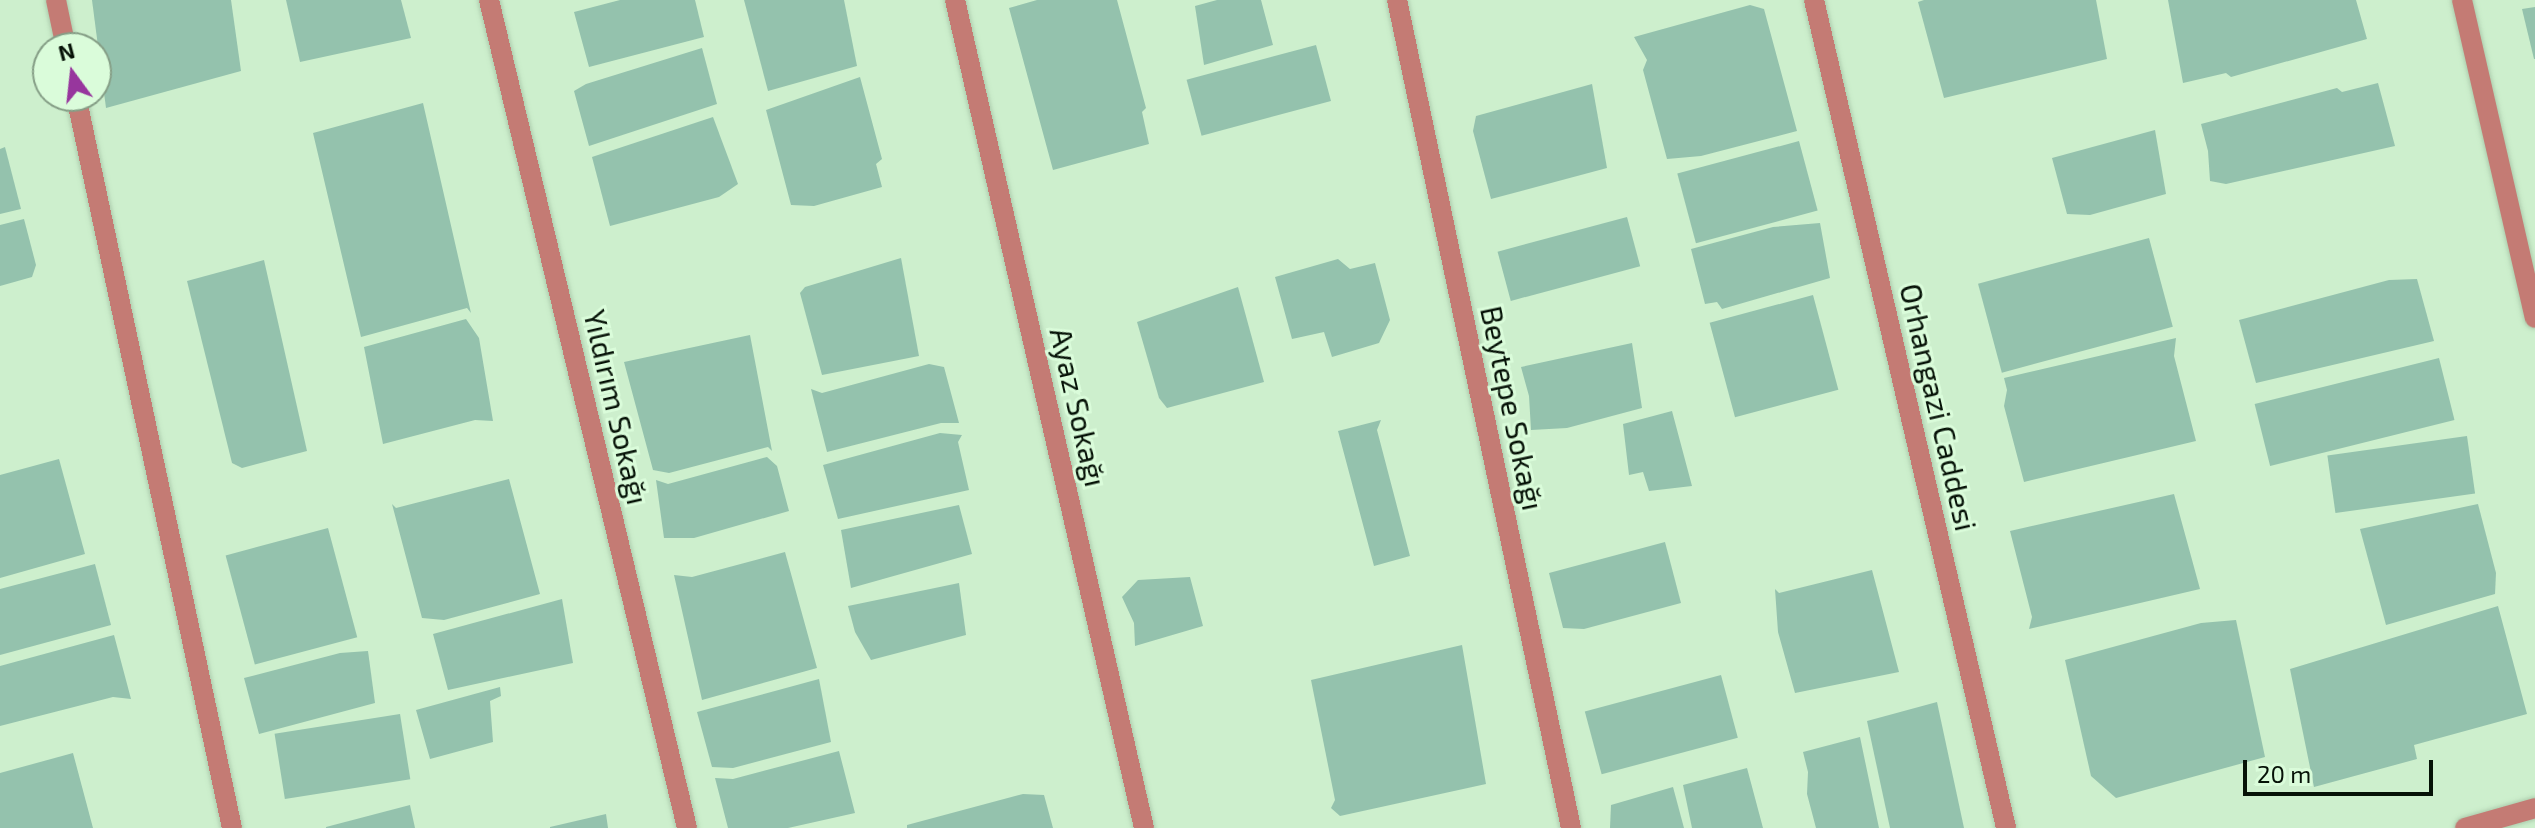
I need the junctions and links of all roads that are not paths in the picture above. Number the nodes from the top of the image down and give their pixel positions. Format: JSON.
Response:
{"nodes":[{"id":1,"x":56,"y":0,"type":"edge"},
{"id":2,"x":489,"y":0,"type":"edge"},
{"id":3,"x":955,"y":0,"type":"edge"},
{"id":4,"x":1397,"y":0,"type":"edge"},
{"id":5,"x":1814,"y":0,"type":"edge"},
{"id":6,"x":2462,"y":0,"type":"edge"},
{"id":7,"x":63,"y":32,"type":"edge"},
{"id":8,"x":79,"y":112,"type":"edge"},
{"id":9,"x":2535,"y":318,"type":"edge"},
{"id":10,"x":2535,"y":808,"type":"edge"},
{"id":11,"x":232,"y":828,"type":"edge"},
{"id":12,"x":687,"y":828,"type":"edge"},
{"id":13,"x":1144,"y":828,"type":"edge"},
{"id":14,"x":1571,"y":828,"type":"edge"},
{"id":15,"x":2006,"y":828,"type":"edge"},
{"id":16,"x":2465,"y":828,"type":"edge"}],
"edges":[{"from":1,"to":7,"type":"street"},
{"from":2,"to":12,"type":"street","name":"Yıldırım Sokağı"},
{"from":3,"to":13,"type":"street","name":"Ayaz Sokağı"},
{"from":4,"to":14,"type":"street","name":"Beytepe Sokağı"},
{"from":5,"to":15,"type":"street","name":"Orhangazi Caddesi"},
{"from":6,"to":9,"type":"street"},
{"from":8,"to":11,"type":"street"},
{"from":10,"to":16,"type":"street"}]}
